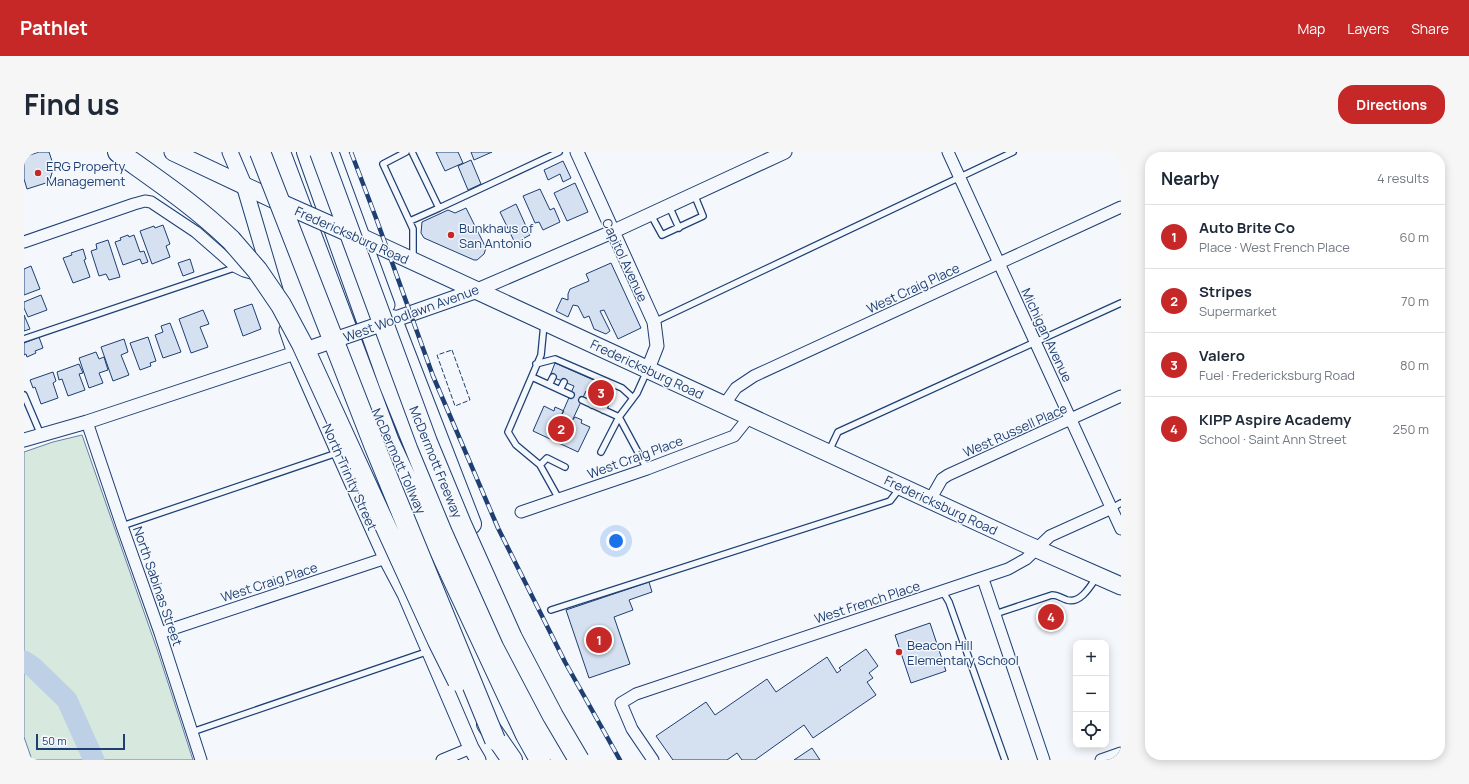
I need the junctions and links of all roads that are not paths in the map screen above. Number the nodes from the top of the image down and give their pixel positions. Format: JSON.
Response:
{"nodes":[{"id":1,"x":118,"y":152,"type":"edge"},
{"id":2,"x":230,"y":152,"type":"edge"},
{"id":3,"x":260,"y":152,"type":"edge"},
{"id":4,"x":280,"y":152,"type":"edge"},
{"id":5,"x":307,"y":152,"type":"edge"},
{"id":6,"x":320,"y":152,"type":"edge"},
{"id":7,"x":331,"y":152,"type":"edge"},
{"id":8,"x":406,"y":152,"type":"edge"},
{"id":9,"x":412,"y":152,"type":"edge"},
{"id":10,"x":559,"y":152,"type":"edge"},
{"id":11,"x":577,"y":152,"type":"edge"},
{"id":12,"x":785,"y":152,"type":"edge"},
{"id":13,"x":948,"y":152,"type":"edge"},
{"id":14,"x":1013,"y":152,"type":"edge"},
{"id":15,"x":178,"y":153,"type":"edge"},
{"id":16,"x":960,"y":176,"type":"junction"},
{"id":17,"x":244,"y":185,"type":"junction"},
{"id":18,"x":694,"y":194,"type":"junction"},
{"id":19,"x":669,"y":206,"type":"junction"},
{"id":20,"x":1121,"y":207,"type":"edge"},
{"id":21,"x":439,"y":208,"type":"junction"},
{"id":22,"x":651,"y":214,"type":"junction"},
{"id":23,"x":410,"y":221,"type":"junction"},
{"id":24,"x":679,"y":228,"type":"junction"},
{"id":25,"x":612,"y":232,"type":"junction"},
{"id":26,"x":357,"y":236,"type":"junction"},
{"id":27,"x":24,"y":242,"type":"edge"},
{"id":28,"x":414,"y":263,"type":"junction"},
{"id":29,"x":998,"y":263,"type":"junction"},
{"id":30,"x":237,"y":268,"type":"junction"},
{"id":31,"x":269,"y":269,"type":"junction"},
{"id":32,"x":475,"y":291,"type":"junction"},
{"id":33,"x":1121,"y":303,"type":"edge"},
{"id":34,"x":388,"y":322,"type":"junction"},
{"id":35,"x":544,"y":322,"type":"junction"},
{"id":36,"x":654,"y":322,"type":"junction"},
{"id":37,"x":24,"y":339,"type":"edge"},
{"id":38,"x":1034,"y":343,"type":"junction"},
{"id":39,"x":301,"y":351,"type":"junction"},
{"id":40,"x":536,"y":364,"type":"junction"},
{"id":41,"x":648,"y":369,"type":"junction"},
{"id":42,"x":532,"y":377,"type":"junction"},
{"id":43,"x":554,"y":377,"type":"dead end"},
{"id":44,"x":564,"y":382,"type":"dead end"},
{"id":45,"x":549,"y":385,"type":"junction"},
{"id":46,"x":560,"y":390,"type":"junction"},
{"id":47,"x":24,"y":395,"type":"edge"},
{"id":48,"x":570,"y":396,"type":"dead end"},
{"id":49,"x":596,"y":396,"type":"dead end"},
{"id":50,"x":1121,"y":396,"type":"edge"},
{"id":51,"x":633,"y":398,"type":"junction"},
{"id":52,"x":582,"y":400,"type":"dead end"},
{"id":53,"x":607,"y":401,"type":"dead end"},
{"id":54,"x":592,"y":405,"type":"junction"},
{"id":55,"x":724,"y":405,"type":"junction"},
{"id":56,"x":603,"y":410,"type":"junction"},
{"id":57,"x":750,"y":416,"type":"junction"},
{"id":58,"x":619,"y":417,"type":"junction"},
{"id":59,"x":1070,"y":420,"type":"junction"},
{"id":60,"x":87,"y":422,"type":"junction"},
{"id":61,"x":41,"y":436,"type":"junction"},
{"id":62,"x":24,"y":440,"type":"edge"},
{"id":63,"x":601,"y":452,"type":"dead end"},
{"id":64,"x":339,"y":453,"type":"junction"},
{"id":65,"x":828,"y":453,"type":"junction"},
{"id":66,"x":540,"y":465,"type":"junction"},
{"id":67,"x":564,"y":467,"type":"dead end"},
{"id":68,"x":647,"y":469,"type":"junction"},
{"id":69,"x":902,"y":486,"type":"junction"},
{"id":70,"x":559,"y":499,"type":"junction"},
{"id":71,"x":930,"y":500,"type":"junction"},
{"id":72,"x":1116,"y":506,"type":"edge"},
{"id":73,"x":522,"y":512,"type":"dead end"},
{"id":74,"x":122,"y":526,"type":"junction"},
{"id":75,"x":1121,"y":529,"type":"edge"},
{"id":76,"x":1038,"y":548,"type":"junction"},
{"id":77,"x":386,"y":558,"type":"junction"},
{"id":78,"x":1098,"y":576,"type":"junction"},
{"id":79,"x":983,"y":579,"type":"junction"},
{"id":80,"x":1121,"y":586,"type":"edge"},
{"id":81,"x":943,"y":592,"type":"junction"},
{"id":82,"x":405,"y":594,"type":"junction"},
{"id":83,"x":551,"y":610,"type":"dead end"},
{"id":84,"x":995,"y":614,"type":"junction"},
{"id":85,"x":160,"y":633,"type":"junction"},
{"id":86,"x":429,"y":651,"type":"junction"},
{"id":87,"x":192,"y":732,"type":"junction"},
{"id":88,"x":496,"y":740,"type":"junction"},
{"id":89,"x":1121,"y":753,"type":"edge"},
{"id":90,"x":475,"y":754,"type":"edge"},
{"id":91,"x":201,"y":760,"type":"edge"},
{"id":92,"x":442,"y":760,"type":"edge"},
{"id":93,"x":506,"y":760,"type":"edge"},
{"id":94,"x":512,"y":760,"type":"edge"},
{"id":95,"x":540,"y":760,"type":"edge"},
{"id":96,"x":562,"y":760,"type":"edge"},
{"id":97,"x":565,"y":760,"type":"edge"},
{"id":98,"x":579,"y":760,"type":"edge"},
{"id":99,"x":653,"y":760,"type":"edge"},
{"id":100,"x":1005,"y":760,"type":"edge"},
{"id":101,"x":1044,"y":760,"type":"edge"},
{"id":102,"x":1100,"y":760,"type":"edge"}],
"edges":[{"from":1,"to":88,"type":"highway","bridge":true},
{"from":2,"to":17,"type":"main road","name":"North Trinity Street"},
{"from":3,"to":88,"type":"highway","bridge":true},
{"from":4,"to":95,"type":"highway","name":"McDermott Tollway"},
{"from":5,"to":96,"type":"highway","name":"McDermott Tollway"},
{"from":6,"to":98,"type":"highway","name":"McDermott Freeway","bridge":true},
{"from":7,"to":26,"type":"main road"},
{"from":8,"to":23,"type":"lane"},
{"from":9,"to":21,"type":"lane"},
{"from":10,"to":21,"type":"lane"},
{"from":11,"to":25,"type":"street","name":"Capitol Avenue"},
{"from":12,"to":18,"type":"street","name":"West Woodlawn Avenue"},
{"from":13,"to":16,"type":"street","name":"Michigan Avenue"},
{"from":14,"to":16,"type":"lane"},
{"from":15,"to":17,"type":"main road","name":"Fredericksburg Road"},
{"from":16,"to":29,"type":"street","name":"Michigan Avenue"},
{"from":16,"to":36,"type":"lane"},
{"from":17,"to":26,"type":"main road","name":"Fredericksburg Road","bridge":true},
{"from":17,"to":31,"type":"main road","name":"North Trinity Street"},
{"from":18,"to":19,"type":"street","name":"West Woodlawn Avenue"},
{"from":18,"to":24,"type":"lane"},
{"from":19,"to":22,"type":"street","name":"West Woodlawn Avenue"},
{"from":19,"to":24,"type":"lane"},
{"from":20,"to":29,"type":"street","name":"West Craig Place"},
{"from":21,"to":23,"type":"lane"},
{"from":22,"to":24,"type":"lane"},
{"from":22,"to":25,"type":"street","name":"West Woodlawn Avenue"},
{"from":23,"to":28,"type":"lane"},
{"from":25,"to":32,"type":"street","name":"West Woodlawn Avenue"},
{"from":25,"to":36,"type":"street","name":"Capitol Avenue"},
{"from":26,"to":28,"type":"main road","name":"Fredericksburg Road"},
{"from":26,"to":34,"type":"main road"},
{"from":27,"to":30,"type":"street"},
{"from":28,"to":32,"type":"main road","name":"Fredericksburg Road"},
{"from":29,"to":38,"type":"street","name":"Michigan Avenue"},
{"from":29,"to":55,"type":"street","name":"West Craig Place"},
{"from":30,"to":31,"type":"street"},
{"from":30,"to":37,"type":"lane"},
{"from":31,"to":39,"type":"main road","name":"North Trinity Street"},
{"from":32,"to":34,"type":"main road","name":"West Woodlawn Avenue"},
{"from":32,"to":35,"type":"main road","name":"Fredericksburg Road"},
{"from":33,"to":38,"type":"lane"},
{"from":34,"to":39,"type":"main road","name":"West Woodlawn Avenue","bridge":true},
{"from":34,"to":97,"type":"highway"},
{"from":35,"to":40,"type":"lane"},
{"from":35,"to":41,"type":"main road","name":"Fredericksburg Road"},
{"from":36,"to":41,"type":"street","name":"Capitol Avenue"},
{"from":38,"to":59,"type":"street","name":"Michigan Avenue"},
{"from":38,"to":65,"type":"lane"},
{"from":39,"to":60,"type":"street","name":"West Woodlawn Avenue"},
{"from":39,"to":64,"type":"main road","name":"North Trinity Street"},
{"from":40,"to":42,"type":"lane"},
{"from":40,"to":51,"type":"lane"},
{"from":41,"to":51,"type":"lane"},
{"from":41,"to":55,"type":"main road","name":"Fredericksburg Road"},
{"from":42,"to":45,"type":"lane"},
{"from":42,"to":66,"type":"lane"},
{"from":43,"to":45,"type":"lane"},
{"from":44,"to":46,"type":"lane"},
{"from":45,"to":46,"type":"lane"},
{"from":46,"to":48,"type":"lane"},
{"from":47,"to":61,"type":"lane"},
{"from":49,"to":54,"type":"lane"},
{"from":50,"to":59,"type":"street","name":"West Russell Place"},
{"from":51,"to":58,"type":"lane"},
{"from":52,"to":54,"type":"lane"},
{"from":53,"to":56,"type":"lane"},
{"from":54,"to":56,"type":"lane"},
{"from":55,"to":57,"type":"main road","name":"Fredericksburg Road"},
{"from":56,"to":58,"type":"lane"},
{"from":57,"to":65,"type":"main road","name":"Fredericksburg Road"},
{"from":57,"to":68,"type":"street","name":"West Craig Place"},
{"from":58,"to":63,"type":"lane"},
{"from":58,"to":68,"type":"lane"},
{"from":59,"to":71,"type":"street","name":"West Russell Place"},
{"from":59,"to":72,"type":"street","name":"Michigan Avenue"},
{"from":60,"to":61,"type":"street","name":"West Woodlawn Avenue"},
{"from":60,"to":74,"type":"street","name":"North Sabinas Street"},
{"from":61,"to":62,"type":"street","name":"West Woodlawn Avenue"},
{"from":64,"to":74,"type":"lane"},
{"from":64,"to":77,"type":"main road","name":"North Trinity Street"},
{"from":65,"to":69,"type":"main road","name":"Fredericksburg Road"},
{"from":66,"to":67,"type":"lane"},
{"from":66,"to":70,"type":"lane"},
{"from":68,"to":70,"type":"street","name":"West Craig Place"},
{"from":69,"to":71,"type":"main road","name":"Fredericksburg Road"},
{"from":69,"to":83,"type":"lane"},
{"from":70,"to":73,"type":"street","name":"West Craig Place"},
{"from":71,"to":76,"type":"main road","name":"Fredericksburg Road"},
{"from":72,"to":75,"type":"street","name":"Michigan Avenue"},
{"from":72,"to":76,"type":"street","name":"West French Place"},
{"from":74,"to":85,"type":"street","name":"North Sabinas Street"},
{"from":76,"to":78,"type":"main road","name":"Fredericksburg Road"},
{"from":76,"to":79,"type":"street","name":"West French Place"},
{"from":77,"to":82,"type":"main road","name":"North Trinity Street"},
{"from":77,"to":85,"type":"street","name":"West Craig Place"},
{"from":78,"to":80,"type":"main road","name":"Fredericksburg Road"},
{"from":78,"to":84,"type":"lane"},
{"from":79,"to":81,"type":"street","name":"West French Place"},
{"from":79,"to":84,"type":"street"},
{"from":81,"to":99,"type":"street","name":"West French Place"},
{"from":81,"to":100,"type":"lane"},
{"from":82,"to":86,"type":"main road","name":"North Trinity Street"},
{"from":82,"to":94,"type":"highway"},
{"from":84,"to":101,"type":"street"},
{"from":85,"to":87,"type":"street","name":"North Sabinas Street"},
{"from":86,"to":87,"type":"lane"},
{"from":86,"to":90,"type":"main road","name":"North Trinity Street"},
{"from":87,"to":91,"type":"street","name":"North Sabinas Street"},
{"from":88,"to":93,"type":"highway"},
{"from":89,"to":102,"type":"street"},
{"from":90,"to":92,"type":"street"}]}
